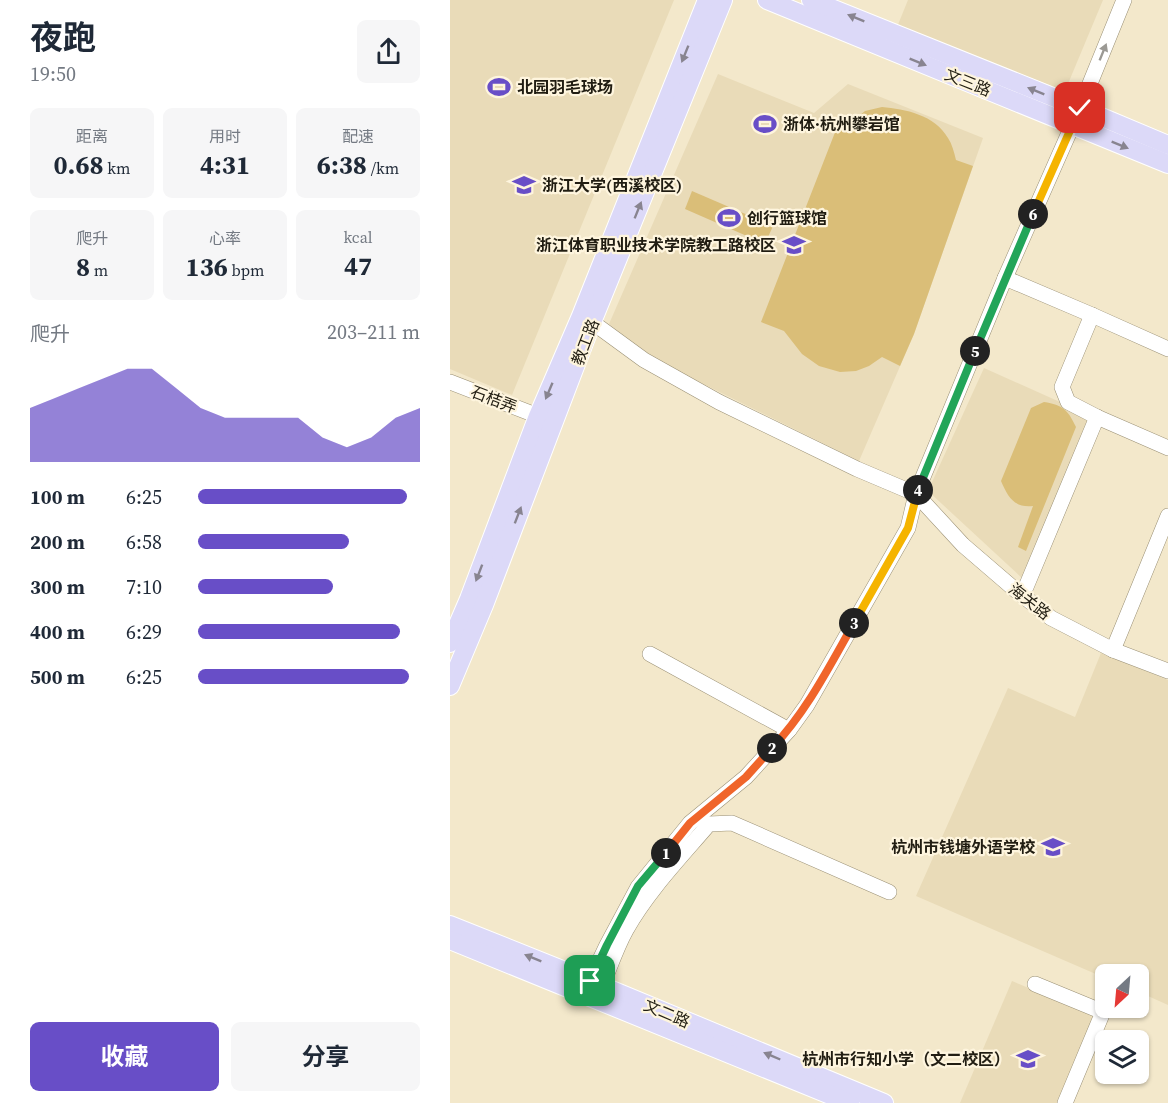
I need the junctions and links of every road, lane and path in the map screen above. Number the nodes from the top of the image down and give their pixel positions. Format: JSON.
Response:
{"nodes":[{"id":1,"x":707,"y":0,"type":"edge"},
{"id":2,"x":723,"y":0,"type":"edge"},
{"id":3,"x":767,"y":0,"type":"edge"},
{"id":4,"x":811,"y":0,"type":"edge"},
{"id":5,"x":1124,"y":0,"type":"edge"},
{"id":6,"x":1080,"y":108,"type":"junction"},
{"id":7,"x":1071,"y":125,"type":"junction"},
{"id":8,"x":1168,"y":146,"type":"edge"},
{"id":9,"x":1168,"y":164,"type":"edge"},
{"id":10,"x":1005,"y":278,"type":"junction"},
{"id":11,"x":1092,"y":315,"type":"junction"},
{"id":12,"x":592,"y":322,"type":"junction"},
{"id":13,"x":1168,"y":349,"type":"edge"},
{"id":14,"x":450,"y":382,"type":"edge"},
{"id":15,"x":538,"y":416,"type":"junction"},
{"id":16,"x":1097,"y":417,"type":"junction"},
{"id":17,"x":1168,"y":448,"type":"edge"},
{"id":18,"x":916,"y":494,"type":"junction"},
{"id":19,"x":1168,"y":516,"type":"edge"},
{"id":20,"x":1019,"y":593,"type":"junction"},
{"id":21,"x":450,"y":643,"type":"edge"},
{"id":22,"x":1113,"y":650,"type":"junction"},
{"id":23,"x":650,"y":654,"type":"dead end"},
{"id":24,"x":1168,"y":671,"type":"edge"},
{"id":25,"x":450,"y":686,"type":"edge"},
{"id":26,"x":789,"y":730,"type":"junction"},
{"id":27,"x":890,"y":892,"type":"dead end"},
{"id":28,"x":450,"y":925,"type":"edge"},
{"id":29,"x":450,"y":940,"type":"edge"},
{"id":30,"x":596,"y":983,"type":"junction"},
{"id":31,"x":1035,"y":984,"type":"dead end"},
{"id":32,"x":850,"y":1103,"type":"edge"},
{"id":33,"x":884,"y":1103,"type":"edge"},
{"id":34,"x":1065,"y":1103,"type":"edge"}],
"edges":[{"from":1,"to":15,"type":"main road","name":"教工路","one_way":true},
{"from":12,"to":2,"type":"main road","name":"教工路","one_way":true},
{"from":3,"to":7,"type":"main road","name":"文三路","one_way":true},
{"from":6,"to":4,"type":"main road","name":"文三路","one_way":true},
{"from":6,"to":5,"type":"street","one_way":true},
{"from":6,"to":7,"type":"street"},
{"from":6,"to":8,"type":"main road","name":"文三路"},
{"from":7,"to":9,"type":"main road","name":"文三路","one_way":true},
{"from":7,"to":10,"type":"street"},
{"from":10,"to":11,"type":"street"},
{"from":10,"to":18,"type":"street"},
{"from":11,"to":13,"type":"street"},
{"from":11,"to":16,"type":"street"},
{"from":12,"to":18,"type":"street"},
{"from":25,"to":12,"type":"main road","name":"教工路","one_way":true},
{"from":14,"to":15,"type":"street","name":"石桔弄"},
{"from":15,"to":21,"type":"main road","name":"教工路","one_way":true},
{"from":16,"to":17,"type":"street"},
{"from":16,"to":20,"type":"street"},
{"from":18,"to":20,"type":"street","name":"海关路"},
{"from":18,"to":26,"type":"street"},
{"from":19,"to":22,"type":"street"},
{"from":20,"to":22,"type":"street","name":"海关路"},
{"from":22,"to":24,"type":"street","name":"海关路"},
{"from":23,"to":26,"type":"street"},
{"from":26,"to":30,"type":"street"},
{"from":27,"to":30,"type":"street"},
{"from":30,"to":28,"type":"main road","name":"文二路","one_way":true},
{"from":29,"to":32,"type":"main road","name":"文二路"},
{"from":33,"to":30,"type":"main road","name":"文二路","one_way":true},
{"from":31,"to":34,"type":"street"}]}
